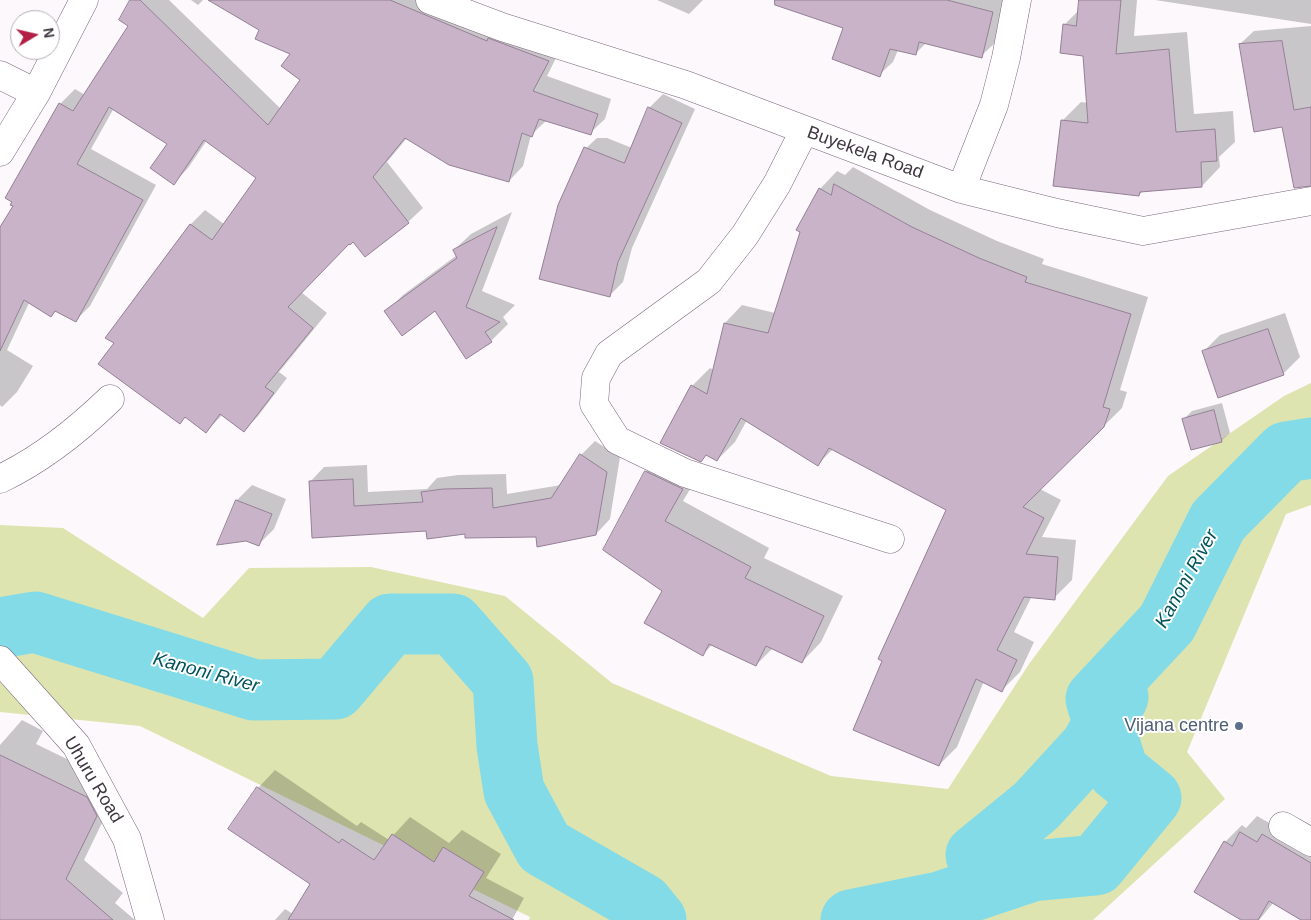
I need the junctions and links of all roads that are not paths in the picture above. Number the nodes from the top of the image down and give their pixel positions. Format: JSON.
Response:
{"nodes":[{"id":1,"x":84,"y":0,"type":"edge"},
{"id":2,"x":430,"y":0,"type":"edge"},
{"id":3,"x":1017,"y":0,"type":"edge"},
{"id":4,"x":0,"y":75,"type":"edge"},
{"id":5,"x":36,"y":93,"type":"junction"},
{"id":6,"x":804,"y":131,"type":"junction"},
{"id":7,"x":0,"y":152,"type":"edge"},
{"id":8,"x":961,"y":188,"type":"junction"},
{"id":9,"x":1311,"y":201,"type":"edge"},
{"id":10,"x":110,"y":399,"type":"dead end"},
{"id":11,"x":0,"y":479,"type":"edge"},
{"id":12,"x":890,"y":539,"type":"dead end"},
{"id":13,"x":0,"y":660,"type":"edge"},
{"id":14,"x":1283,"y":826,"type":"dead end"},
{"id":15,"x":1311,"y":842,"type":"edge"},
{"id":16,"x":150,"y":920,"type":"edge"}],
"edges":[{"from":1,"to":5,"type":"street"},
{"from":2,"to":6,"type":"street","name":"Buyekela Road"},
{"from":3,"to":8,"type":"street"},
{"from":4,"to":5,"type":"street"},
{"from":5,"to":7,"type":"street"},
{"from":6,"to":8,"type":"street","name":"Buyekela Road"},
{"from":6,"to":12,"type":"street"},
{"from":8,"to":9,"type":"street","name":"Buyekela Road"},
{"from":10,"to":11,"type":"street"},
{"from":13,"to":16,"type":"street","name":"Uhuru Road"},
{"from":14,"to":15,"type":"street"}]}
